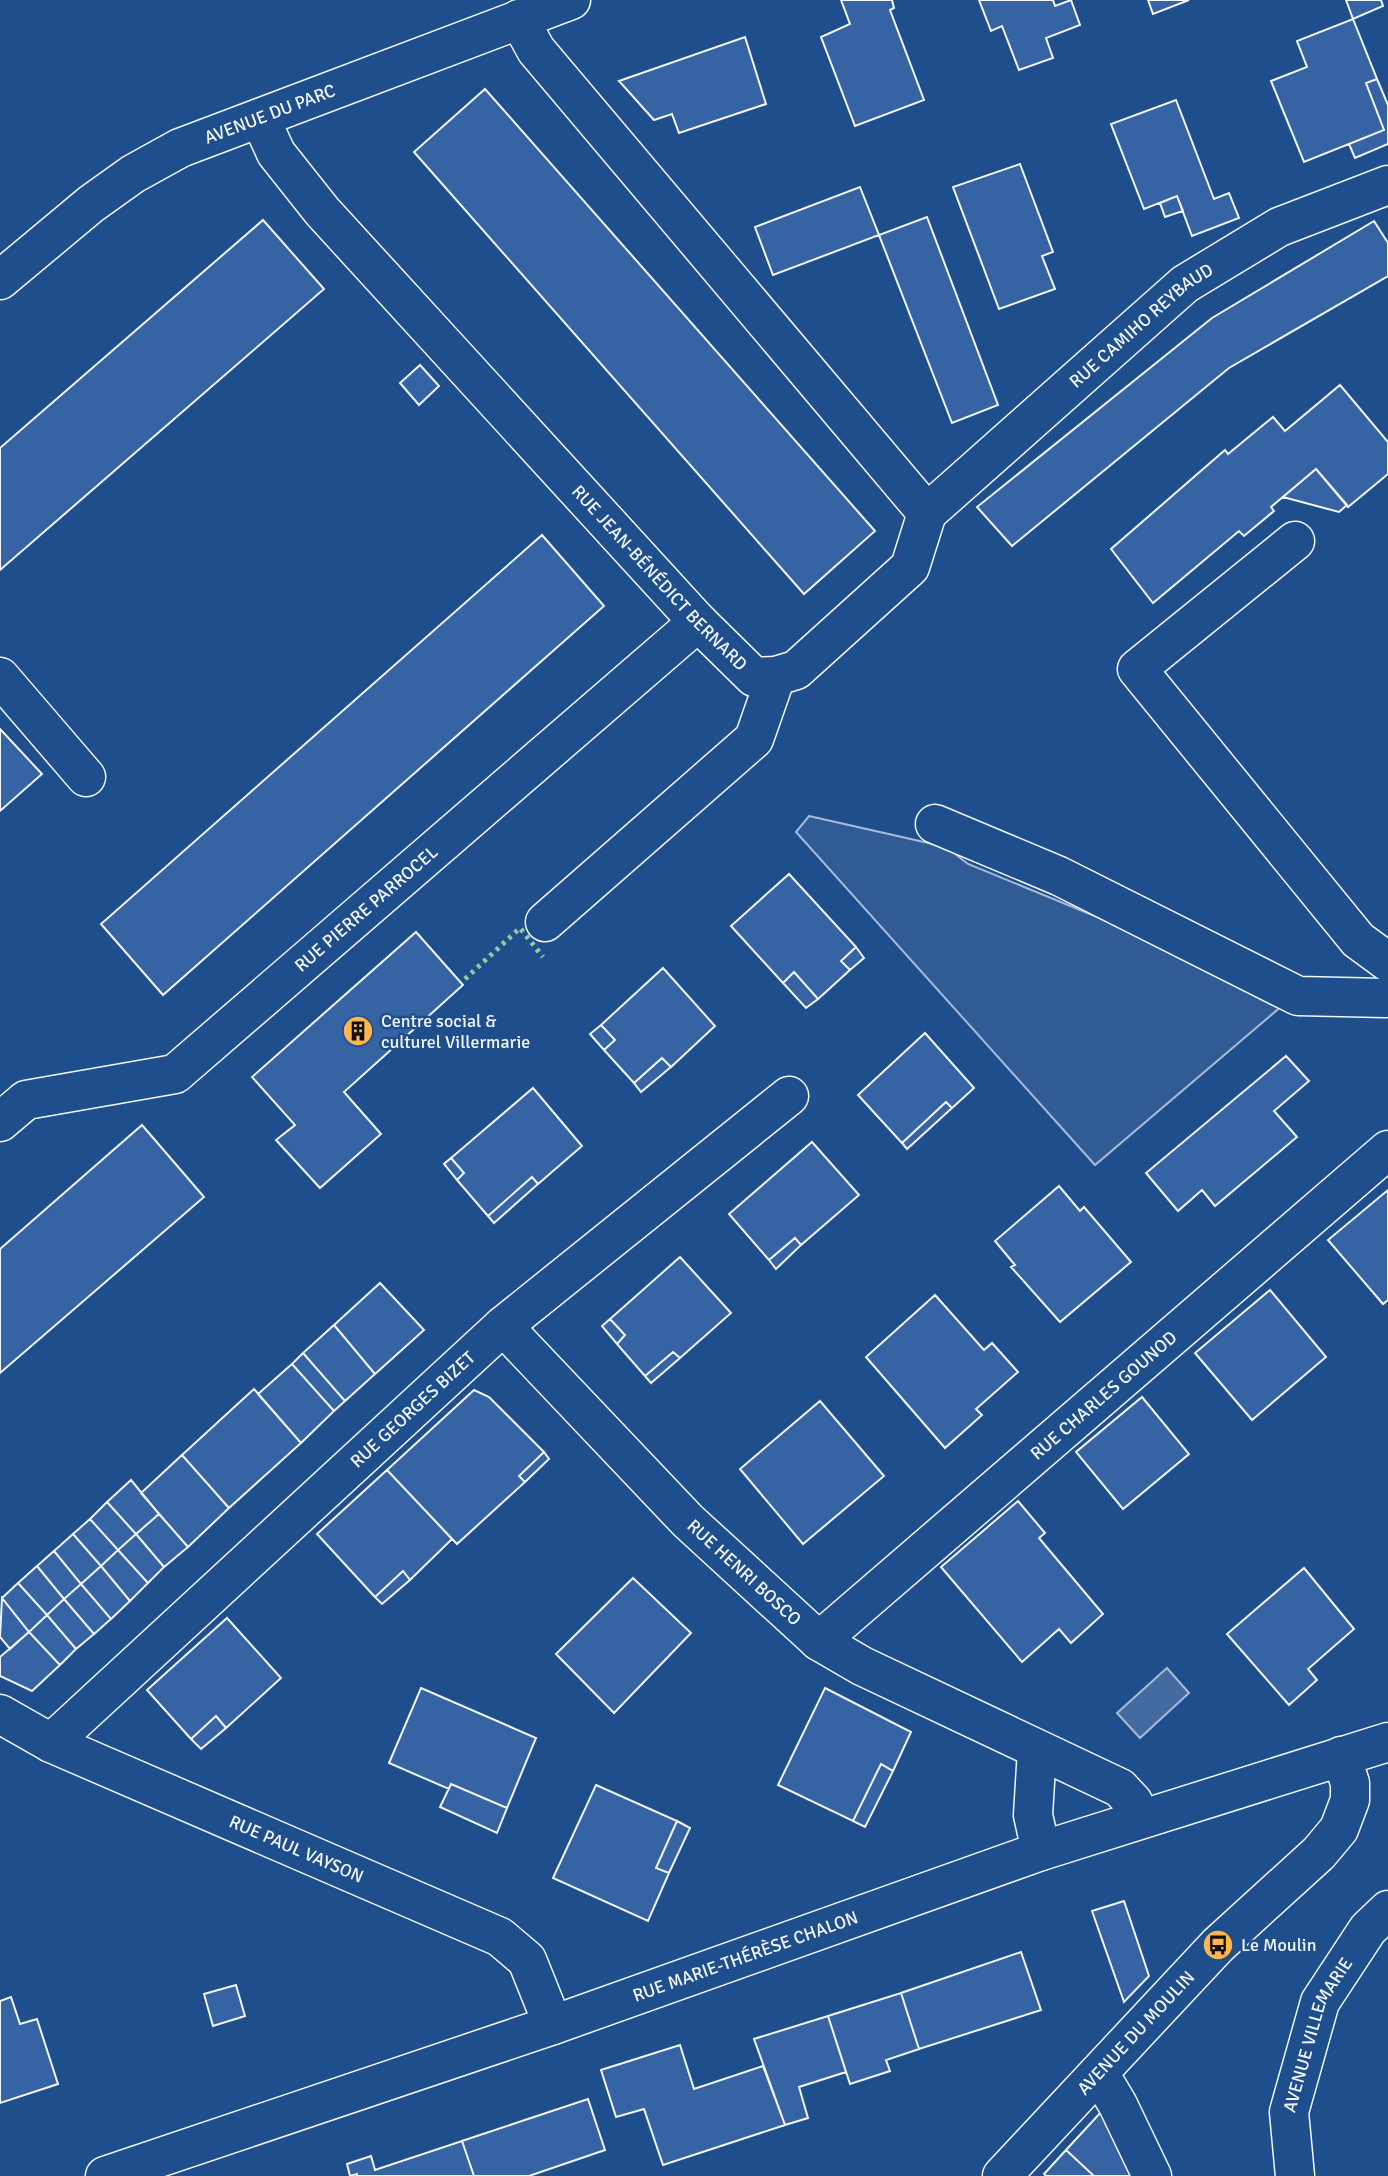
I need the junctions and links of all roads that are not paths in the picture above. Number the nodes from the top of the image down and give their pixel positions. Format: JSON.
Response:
{"nodes":[{"id":1,"x":571,"y":0,"type":"edge"},
{"id":2,"x":519,"y":19,"type":"junction"},
{"id":3,"x":260,"y":118,"type":"junction"},
{"id":4,"x":1388,"y":185,"type":"edge"},
{"id":5,"x":0,"y":280,"type":"edge"},
{"id":6,"x":927,"y":513,"type":"junction"},
{"id":7,"x":1295,"y":541,"type":"dead end"},
{"id":8,"x":698,"y":622,"type":"junction"},
{"id":9,"x":776,"y":676,"type":"junction"},
{"id":10,"x":0,"y":677,"type":"edge"},
{"id":11,"x":86,"y":778,"type":"dead end"},
{"id":12,"x":935,"y":824,"type":"dead end"},
{"id":13,"x":545,"y":922,"type":"dead end"},
{"id":14,"x":1387,"y":990,"type":"edge"},
{"id":15,"x":789,"y":1096,"type":"dead end"},
{"id":16,"x":0,"y":1122,"type":"edge"},
{"id":17,"x":1388,"y":1150,"type":"edge"},
{"id":18,"x":503,"y":1326,"type":"junction"},
{"id":19,"x":819,"y":1641,"type":"junction"},
{"id":20,"x":0,"y":1714,"type":"edge"},
{"id":21,"x":1388,"y":1742,"type":"edge"},
{"id":22,"x":51,"y":1743,"type":"junction"},
{"id":23,"x":1037,"y":1750,"type":"junction"},
{"id":24,"x":1341,"y":1756,"type":"junction"},
{"id":25,"x":1141,"y":1818,"type":"junction"},
{"id":26,"x":1041,"y":1851,"type":"junction"},
{"id":27,"x":1388,"y":1910,"type":"edge"},
{"id":28,"x":553,"y":2025,"type":"junction"},
{"id":29,"x":1099,"y":2073,"type":"junction"},
{"id":30,"x":105,"y":2176,"type":"edge"},
{"id":31,"x":1002,"y":2176,"type":"edge"},
{"id":32,"x":1152,"y":2176,"type":"edge"},
{"id":33,"x":1295,"y":2176,"type":"edge"}],
"edges":[{"from":1,"to":2,"type":"street","name":"AVENUE DU PARC"},
{"from":2,"to":3,"type":"street","name":"AVENUE DU PARC"},
{"from":2,"to":6,"type":"street"},
{"from":3,"to":5,"type":"street","name":"AVENUE DU PARC"},
{"from":3,"to":8,"type":"street","name":"RUE JEAN-BÉNÉDICT BERNARD"},
{"from":4,"to":6,"type":"street","name":"RUE CAMIHO REYBAUD"},
{"from":6,"to":9,"type":"street"},
{"from":7,"to":14,"type":"street"},
{"from":8,"to":9,"type":"street","name":"RUE JEAN-BÉNÉDICT BERNARD"},
{"from":8,"to":16,"type":"street","name":"RUE PIERRE PARROCEL"},
{"from":9,"to":13,"type":"street"},
{"from":10,"to":11,"type":"street"},
{"from":12,"to":14,"type":"street"},
{"from":15,"to":18,"type":"street","name":"RUE GEORGES BIZET"},
{"from":17,"to":19,"type":"street","name":"RUE CHARLES GOUNOD"},
{"from":18,"to":19,"type":"street","name":"RUE HENRI BOSCO"},
{"from":18,"to":22,"type":"street","name":"RUE GEORGES BIZET"},
{"from":19,"to":23,"type":"street","name":"RUE HENRI BOSCO"},
{"from":20,"to":22,"type":"street","name":"RUE PAUL VAYSON"},
{"from":21,"to":24,"type":"street","name":"RUE MARIE-THÉRÈSE CHALON"},
{"from":22,"to":28,"type":"street","name":"RUE PAUL VAYSON"},
{"from":23,"to":25,"type":"street","name":"RUE HENRI BOSCO"},
{"from":23,"to":26,"type":"street"},
{"from":24,"to":25,"type":"street","name":"RUE MARIE-THÉRÈSE CHALON"},
{"from":24,"to":29,"type":"street","name":"AVENUE DU MOULIN"},
{"from":25,"to":26,"type":"street","name":"RUE MARIE-THÉRÈSE CHALON"},
{"from":26,"to":28,"type":"street","name":"RUE MARIE-THÉRÈSE CHALON"},
{"from":27,"to":33,"type":"street","name":"AVENUE VILLEMARIE"},
{"from":28,"to":30,"type":"street","name":"RUE MARIE-THÉRÈSE CHALON"},
{"from":29,"to":31,"type":"street","name":"AVENUE DU MOULIN"},
{"from":29,"to":32,"type":"street"}]}
